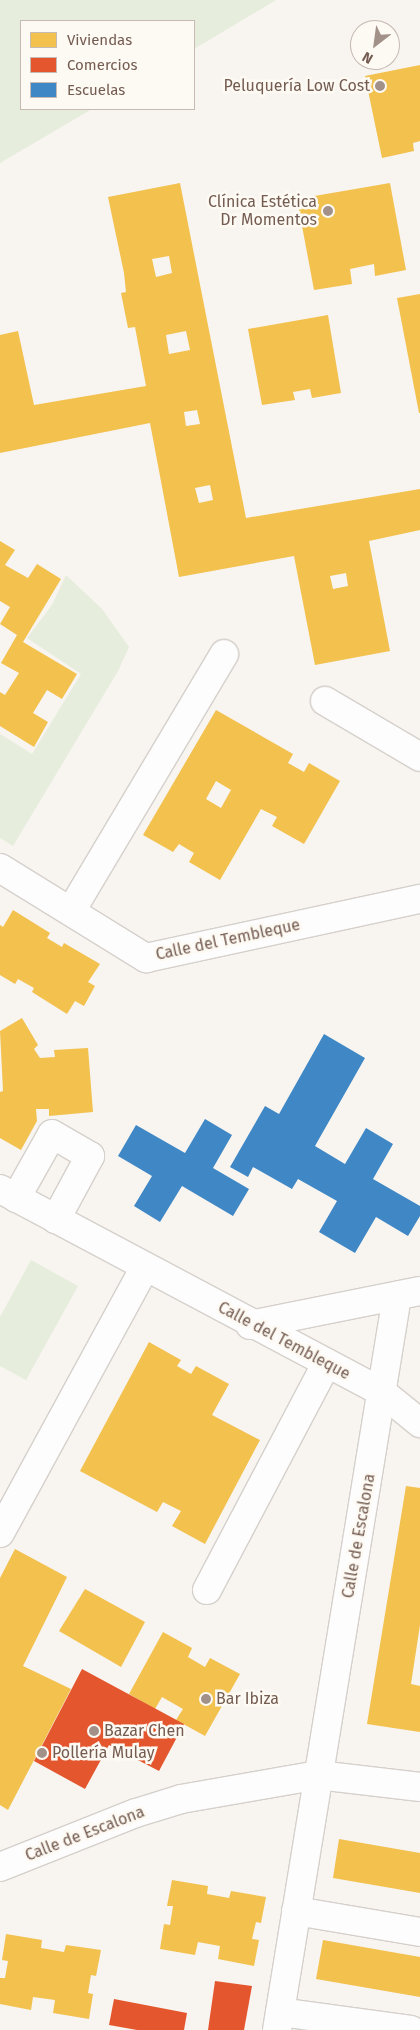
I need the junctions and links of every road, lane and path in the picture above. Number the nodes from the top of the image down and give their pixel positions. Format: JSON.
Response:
{"nodes":[{"id":1,"x":224,"y":654,"type":"dead end"},
{"id":2,"x":325,"y":701,"type":"dead end"},
{"id":3,"x":420,"y":757,"type":"edge"},
{"id":4,"x":0,"y":868,"type":"edge"},
{"id":5,"x":420,"y":899,"type":"edge"},
{"id":6,"x":71,"y":911,"type":"junction"},
{"id":7,"x":8,"y":1193,"type":"edge"},
{"id":8,"x":56,"y":1219,"type":"junction"},
{"id":9,"x":145,"y":1267,"type":"junction"},
{"id":10,"x":408,"y":1293,"type":"edge"},
{"id":11,"x":250,"y":1325,"type":"junction"},
{"id":12,"x":326,"y":1364,"type":"junction"},
{"id":13,"x":383,"y":1393,"type":"junction"},
{"id":14,"x":420,"y":1423,"type":"edge"},
{"id":15,"x":0,"y":1533,"type":"edge"},
{"id":16,"x":207,"y":1590,"type":"dead end"},
{"id":17,"x":318,"y":1775,"type":"junction"},
{"id":18,"x":420,"y":1787,"type":"edge"},
{"id":19,"x":0,"y":1867,"type":"edge"},
{"id":20,"x":296,"y":1911,"type":"junction"},
{"id":21,"x":420,"y":1932,"type":"edge"},
{"id":22,"x":278,"y":2021,"type":"edge"},
{"id":23,"x":411,"y":2030,"type":"edge"}],
"edges":[{"from":1,"to":6,"type":"street"},
{"from":2,"to":3,"type":"street"},
{"from":4,"to":6,"type":"street","name":"Calle del Tembleque"},
{"from":5,"to":6,"type":"street","name":"Calle del Tembleque"},
{"from":7,"to":8,"type":"street","name":"Calle del Tembleque"},
{"from":7,"to":8,"type":"street"},
{"from":8,"to":9,"type":"street","name":"Calle del Tembleque"},
{"from":9,"to":11,"type":"street","name":"Calle del Tembleque"},
{"from":9,"to":15,"type":"street"},
{"from":10,"to":11,"type":"street"},
{"from":10,"to":13,"type":"street","name":"Calle de Escalona"},
{"from":11,"to":12,"type":"street","name":"Calle del Tembleque"},
{"from":12,"to":13,"type":"street","name":"Calle del Tembleque"},
{"from":12,"to":16,"type":"street"},
{"from":13,"to":14,"type":"street","name":"Calle del Tembleque"},
{"from":13,"to":17,"type":"street","name":"Calle de Escalona"},
{"from":17,"to":18,"type":"street","name":"Calle de Escalona"},
{"from":17,"to":19,"type":"street","name":"Calle de Escalona"},
{"from":17,"to":20,"type":"street","name":"Calle de Escalona"},
{"from":20,"to":21,"type":"street"},
{"from":20,"to":22,"type":"street","name":"Calle de Escalona"},
{"from":22,"to":23,"type":"street","name":"Calle de Escalona"}]}
